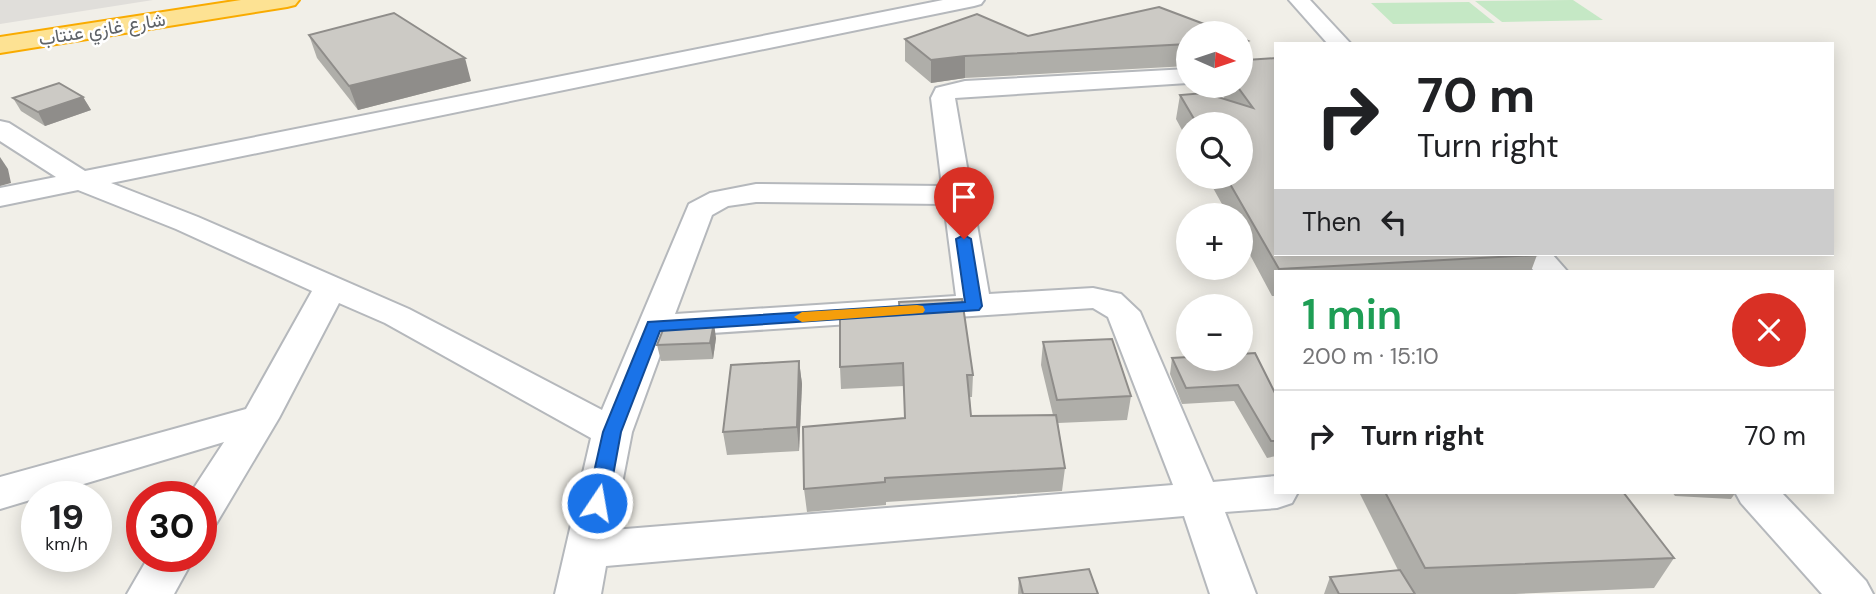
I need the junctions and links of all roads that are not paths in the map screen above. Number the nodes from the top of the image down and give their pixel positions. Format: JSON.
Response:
{"nodes":[{"id":1,"x":212,"y":0,"type":"edge"},
{"id":2,"x":286,"y":0,"type":"edge"},
{"id":3,"x":974,"y":0,"type":"edge"},
{"id":4,"x":1299,"y":0,"type":"edge"},
{"id":5,"x":0,"y":33,"type":"edge"},
{"id":6,"x":1338,"y":42,"type":"edge"},
{"id":7,"x":0,"y":45,"type":"edge"},
{"id":8,"x":1176,"y":77,"type":"edge"},
{"id":9,"x":0,"y":129,"type":"edge"},
{"id":10,"x":81,"y":181,"type":"junction"},
{"id":11,"x":957,"y":195,"type":"junction"},
{"id":12,"x":0,"y":197,"type":"edge"},
{"id":13,"x":1537,"y":256,"type":"edge"},
{"id":14,"x":1550,"y":270,"type":"edge"},
{"id":15,"x":331,"y":286,"type":"junction"},
{"id":16,"x":974,"y":306,"type":"junction"},
{"id":17,"x":654,"y":326,"type":"junction"},
{"id":18,"x":260,"y":418,"type":"junction"},
{"id":19,"x":612,"y":432,"type":"junction"},
{"id":20,"x":217,"y":487,"type":"edge"},
{"id":21,"x":1274,"y":492,"type":"edge"},
{"id":22,"x":0,"y":493,"type":"edge"},
{"id":23,"x":1758,"y":494,"type":"edge"},
{"id":24,"x":1199,"y":498,"type":"junction"},
{"id":25,"x":588,"y":550,"type":"junction"},
{"id":26,"x":163,"y":572,"type":"edge"},
{"id":27,"x":150,"y":594,"type":"edge"},
{"id":28,"x":578,"y":594,"type":"edge"},
{"id":29,"x":1233,"y":594,"type":"edge"},
{"id":30,"x":1850,"y":594,"type":"edge"}],
"edges":[{"from":1,"to":5,"type":"highway"},
{"from":2,"to":7,"type":"highway","name":"شارع غازي عنتاب"},
{"from":3,"to":10,"type":"street"},
{"from":4,"to":6,"type":"street"},
{"from":8,"to":11,"type":"street"},
{"from":9,"to":10,"type":"street"},
{"from":10,"to":12,"type":"street"},
{"from":10,"to":15,"type":"street"},
{"from":11,"to":16,"type":"street"},
{"from":11,"to":17,"type":"street"},
{"from":13,"to":14,"type":"street"},
{"from":15,"to":18,"type":"street"},
{"from":15,"to":19,"type":"street"},
{"from":16,"to":17,"type":"street"},
{"from":16,"to":24,"type":"street"},
{"from":17,"to":19,"type":"street"},
{"from":18,"to":20,"type":"street"},
{"from":18,"to":22,"type":"street"},
{"from":19,"to":25,"type":"street"},
{"from":21,"to":24,"type":"street"},
{"from":23,"to":30,"type":"street"},
{"from":24,"to":25,"type":"street"},
{"from":24,"to":29,"type":"street"},
{"from":25,"to":28,"type":"street"},
{"from":26,"to":27,"type":"street"}]}
